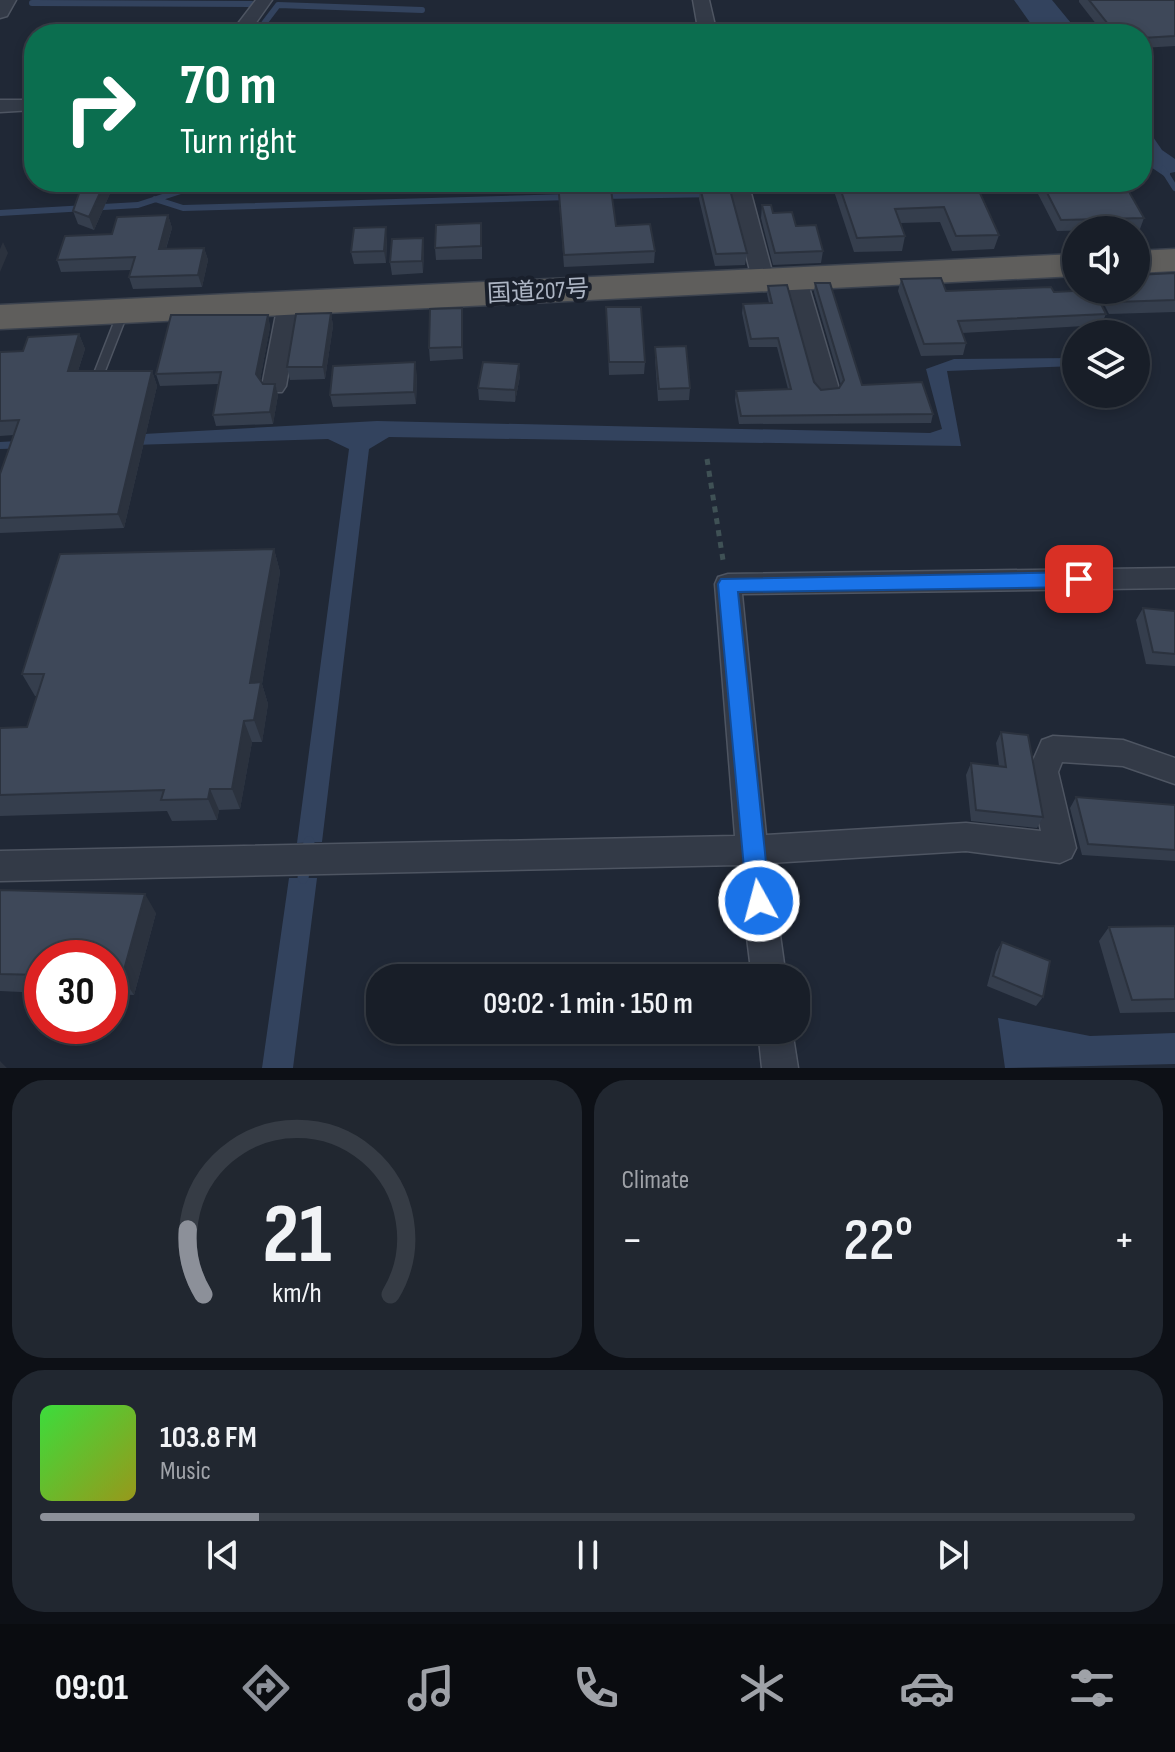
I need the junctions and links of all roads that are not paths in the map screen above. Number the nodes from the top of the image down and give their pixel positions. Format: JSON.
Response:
{"nodes":[{"id":1,"x":6,"y":0,"type":"edge"},
{"id":2,"x":264,"y":0,"type":"edge"},
{"id":3,"x":701,"y":0,"type":"edge"},
{"id":4,"x":0,"y":12,"type":"edge"},
{"id":5,"x":246,"y":24,"type":"edge"},
{"id":6,"x":706,"y":24,"type":"edge"},
{"id":7,"x":24,"y":105,"type":"edge"},
{"id":8,"x":0,"y":106,"type":"edge"},
{"id":9,"x":742,"y":192,"type":"edge"},
{"id":10,"x":1175,"y":260,"type":"edge"},
{"id":11,"x":1150,"y":261,"type":"edge"},
{"id":12,"x":1062,"y":266,"type":"edge"},
{"id":13,"x":779,"y":278,"type":"junction"},
{"id":14,"x":289,"y":304,"type":"junction"},
{"id":15,"x":123,"y":312,"type":"junction"},
{"id":16,"x":0,"y":317,"type":"edge"},
{"id":17,"x":98,"y":376,"type":"edge"},
{"id":18,"x":274,"y":386,"type":"edge"},
{"id":19,"x":827,"y":389,"type":"edge"},
{"id":20,"x":1175,"y":578,"type":"edge"},
{"id":21,"x":1175,"y":771,"type":"edge"},
{"id":22,"x":752,"y":850,"type":"junction"},
{"id":23,"x":0,"y":866,"type":"edge"},
{"id":24,"x":767,"y":964,"type":"edge"},
{"id":25,"x":777,"y":1044,"type":"edge"},
{"id":26,"x":780,"y":1068,"type":"edge"}],
"edges":[{"from":1,"to":4,"type":"street"},
{"from":2,"to":5,"type":"street"},
{"from":3,"to":6,"type":"street"},
{"from":7,"to":8,"type":"street"},
{"from":9,"to":13,"type":"street"},
{"from":10,"to":11,"type":"highway"},
{"from":12,"to":13,"type":"highway","name":"国道207号"},
{"from":13,"to":14,"type":"highway","name":"国道207号"},
{"from":13,"to":19,"type":"street"},
{"from":14,"to":15,"type":"highway","name":"国道207号"},
{"from":14,"to":18,"type":"street"},
{"from":15,"to":16,"type":"highway","name":"国道207号"},
{"from":15,"to":17,"type":"lane"},
{"from":20,"to":22,"type":"street"},
{"from":21,"to":22,"type":"street"},
{"from":22,"to":23,"type":"street"},
{"from":22,"to":24,"type":"street"},
{"from":25,"to":26,"type":"street"}]}
